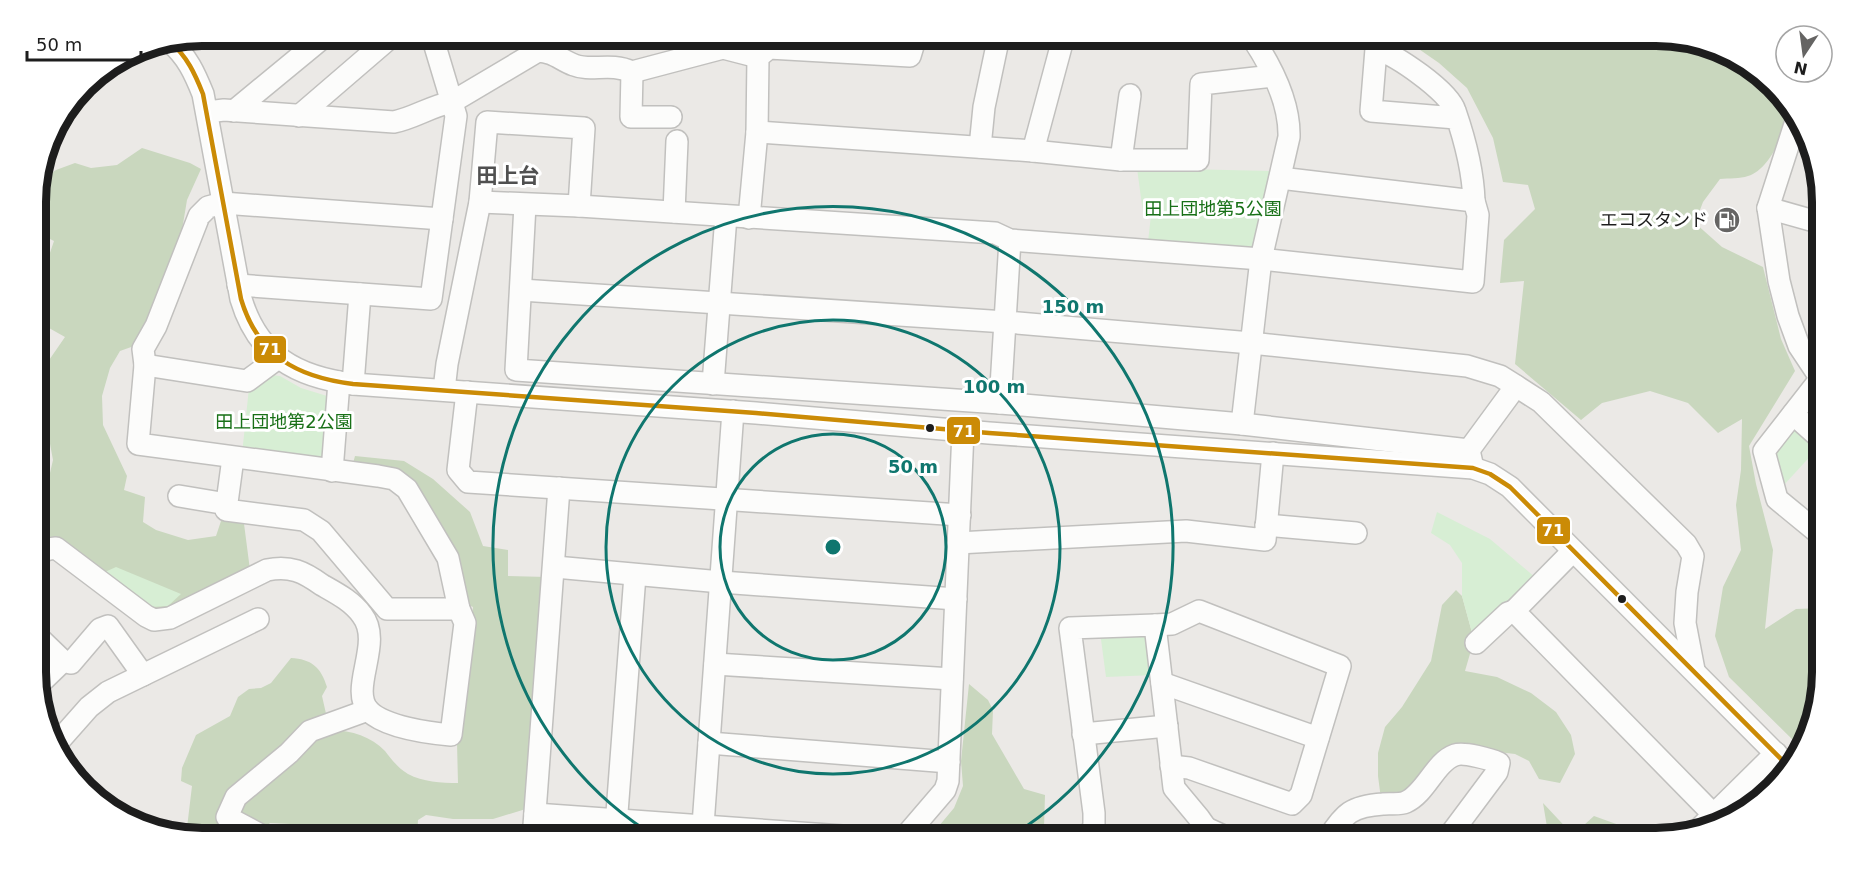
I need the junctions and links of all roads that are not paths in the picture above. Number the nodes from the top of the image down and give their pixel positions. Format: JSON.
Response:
{"nodes":[{"id":1,"x":312,"y":47,"type":"edge"},
{"id":2,"x":379,"y":47,"type":"edge"},
{"id":3,"x":435,"y":47,"type":"edge"},
{"id":4,"x":709,"y":47,"type":"edge"},
{"id":5,"x":735,"y":47,"type":"edge"},
{"id":6,"x":913,"y":47,"type":"edge"},
{"id":7,"x":997,"y":47,"type":"edge"},
{"id":8,"x":1061,"y":47,"type":"edge"},
{"id":9,"x":1257,"y":47,"type":"edge"},
{"id":10,"x":177,"y":49,"type":"edge"},
{"id":11,"x":758,"y":57,"type":"junction"},
{"id":12,"x":632,"y":72,"type":"junction"},
{"id":13,"x":1273,"y":76,"type":"junction"},
{"id":14,"x":1130,"y":95,"type":"dead end"},
{"id":15,"x":452,"y":102,"type":"junction"},
{"id":16,"x":234,"y":111,"type":"junction"},
{"id":17,"x":207,"y":112,"type":"junction"},
{"id":18,"x":299,"y":116,"type":"junction"},
{"id":19,"x":671,"y":117,"type":"dead end"},
{"id":20,"x":1456,"y":118,"type":"dead end"},
{"id":21,"x":758,"y":132,"type":"junction"},
{"id":22,"x":1796,"y":134,"type":"edge"},
{"id":23,"x":677,"y":141,"type":"dead end"},
{"id":24,"x":980,"y":147,"type":"junction"},
{"id":25,"x":1033,"y":151,"type":"junction"},
{"id":26,"x":1121,"y":160,"type":"junction"},
{"id":27,"x":1280,"y":178,"type":"junction"},
{"id":28,"x":1474,"y":201,"type":"junction"},
{"id":29,"x":480,"y":202,"type":"junction"},
{"id":30,"x":223,"y":204,"type":"junction"},
{"id":31,"x":525,"y":205,"type":"junction"},
{"id":32,"x":579,"y":206,"type":"junction"},
{"id":33,"x":1768,"y":208,"type":"junction"},
{"id":34,"x":674,"y":212,"type":"junction"},
{"id":35,"x":726,"y":216,"type":"junction"},
{"id":36,"x":749,"y":218,"type":"junction"},
{"id":37,"x":442,"y":219,"type":"junction"},
{"id":38,"x":1812,"y":220,"type":"edge"},
{"id":39,"x":1010,"y":240,"type":"junction"},
{"id":40,"x":1261,"y":259,"type":"junction"},
{"id":41,"x":238,"y":285,"type":"junction"},
{"id":42,"x":521,"y":290,"type":"junction"},
{"id":43,"x":360,"y":294,"type":"junction"},
{"id":44,"x":720,"y":302,"type":"junction"},
{"id":45,"x":1006,"y":321,"type":"junction"},
{"id":46,"x":1251,"y":343,"type":"junction"},
{"id":47,"x":278,"y":358,"type":"junction"},
{"id":48,"x":145,"y":365,"type":"junction"},
{"id":49,"x":1812,"y":365,"type":"edge"},
{"id":50,"x":346,"y":383,"type":"junction"},
{"id":51,"x":713,"y":384,"type":"junction"},
{"id":52,"x":1516,"y":386,"type":"junction"},
{"id":53,"x":444,"y":390,"type":"junction"},
{"id":54,"x":1812,"y":390,"type":"edge"},
{"id":55,"x":467,"y":392,"type":"junction"},
{"id":56,"x":1000,"y":403,"type":"junction"},
{"id":57,"x":733,"y":411,"type":"junction"},
{"id":58,"x":1793,"y":414,"type":"junction"},
{"id":59,"x":1242,"y":424,"type":"junction"},
{"id":60,"x":963,"y":431,"type":"junction"},
{"id":61,"x":1812,"y":431,"type":"edge"},
{"id":62,"x":1273,"y":453,"type":"junction"},
{"id":63,"x":233,"y":458,"type":"junction"},
{"id":64,"x":1471,"y":459,"type":"junction"},
{"id":65,"x":332,"y":471,"type":"junction"},
{"id":66,"x":559,"y":488,"type":"junction"},
{"id":67,"x":179,"y":496,"type":"dead end"},
{"id":68,"x":727,"y":499,"type":"junction"},
{"id":69,"x":227,"y":504,"type":"junction"},
{"id":70,"x":960,"y":515,"type":"junction"},
{"id":71,"x":1266,"y":525,"type":"junction"},
{"id":72,"x":1812,"y":528,"type":"edge"},
{"id":73,"x":1356,"y":533,"type":"dead end"},
{"id":74,"x":958,"y":543,"type":"junction"},
{"id":75,"x":46,"y":549,"type":"edge"},
{"id":76,"x":1573,"y":550,"type":"junction"},
{"id":77,"x":555,"y":567,"type":"junction"},
{"id":78,"x":634,"y":575,"type":"junction"},
{"id":79,"x":721,"y":582,"type":"junction"},
{"id":80,"x":956,"y":598,"type":"junction"},
{"id":81,"x":459,"y":609,"type":"junction"},
{"id":82,"x":1514,"y":611,"type":"junction"},
{"id":83,"x":258,"y":619,"type":"dead end"},
{"id":84,"x":1155,"y":625,"type":"junction"},
{"id":85,"x":1476,"y":643,"type":"dead end"},
{"id":86,"x":46,"y":645,"type":"edge"},
{"id":87,"x":63,"y":661,"type":"junction"},
{"id":88,"x":715,"y":664,"type":"junction"},
{"id":89,"x":1694,"y":670,"type":"junction"},
{"id":90,"x":143,"y":675,"type":"junction"},
{"id":91,"x":47,"y":677,"type":"edge"},
{"id":92,"x":952,"y":679,"type":"junction"},
{"id":93,"x":1162,"y":683,"type":"junction"},
{"id":94,"x":368,"y":710,"type":"junction"},
{"id":95,"x":1167,"y":726,"type":"junction"},
{"id":96,"x":1083,"y":734,"type":"junction"},
{"id":97,"x":61,"y":738,"type":"edge"},
{"id":98,"x":1318,"y":738,"type":"junction"},
{"id":99,"x":709,"y":743,"type":"junction"},
{"id":100,"x":1781,"y":758,"type":"edge"},
{"id":101,"x":949,"y":762,"type":"junction"},
{"id":102,"x":1171,"y":766,"type":"junction"},
{"id":103,"x":535,"y":814,"type":"junction"},
{"id":104,"x":1709,"y":818,"type":"edge"},
{"id":105,"x":1707,"y":820,"type":"edge"},
{"id":106,"x":248,"y":828,"type":"edge"},
{"id":107,"x":534,"y":828,"type":"edge"},
{"id":108,"x":610,"y":828,"type":"edge"},
{"id":109,"x":615,"y":828,"type":"edge"},
{"id":110,"x":702,"y":828,"type":"edge"},
{"id":111,"x":912,"y":828,"type":"edge"},
{"id":112,"x":1093,"y":828,"type":"edge"},
{"id":113,"x":1203,"y":828,"type":"edge"},
{"id":114,"x":1335,"y":828,"type":"edge"},
{"id":115,"x":1455,"y":828,"type":"edge"}],
"edges":[{"from":1,"to":16,"type":"street"},
{"from":2,"to":18,"type":"street"},
{"from":3,"to":15,"type":"street"},
{"from":4,"to":12,"type":"street"},
{"from":5,"to":11,"type":"street"},
{"from":6,"to":11,"type":"street"},
{"from":7,"to":24,"type":"street"},
{"from":8,"to":25,"type":"street"},
{"from":9,"to":13,"type":"street"},
{"from":10,"to":17,"type":"street"},
{"from":11,"to":21,"type":"street"},
{"from":12,"to":15,"type":"street"},
{"from":12,"to":19,"type":"street"},
{"from":13,"to":26,"type":"street"},
{"from":13,"to":27,"type":"street"},
{"from":14,"to":26,"type":"street"},
{"from":15,"to":18,"type":"street"},
{"from":15,"to":37,"type":"street"},
{"from":16,"to":17,"type":"street"},
{"from":16,"to":18,"type":"street"},
{"from":17,"to":30,"type":"street"},
{"from":20,"to":28,"type":"street"},
{"from":21,"to":24,"type":"street"},
{"from":21,"to":36,"type":"street"},
{"from":22,"to":33,"type":"street"},
{"from":23,"to":34,"type":"street"},
{"from":24,"to":25,"type":"street"},
{"from":25,"to":26,"type":"street"},
{"from":27,"to":28,"type":"street"},
{"from":27,"to":40,"type":"street"},
{"from":28,"to":40,"type":"street"},
{"from":29,"to":31,"type":"street"},
{"from":29,"to":32,"type":"street"},
{"from":29,"to":53,"type":"street"},
{"from":30,"to":37,"type":"street"},
{"from":30,"to":41,"type":"street"},
{"from":30,"to":48,"type":"street"},
{"from":31,"to":32,"type":"street"},
{"from":31,"to":42,"type":"street"},
{"from":32,"to":34,"type":"street"},
{"from":33,"to":38,"type":"street"},
{"from":33,"to":49,"type":"street"},
{"from":34,"to":35,"type":"street"},
{"from":35,"to":36,"type":"street"},
{"from":35,"to":44,"type":"street"},
{"from":36,"to":39,"type":"street"},
{"from":37,"to":43,"type":"street"},
{"from":39,"to":40,"type":"street"},
{"from":39,"to":45,"type":"street"},
{"from":40,"to":46,"type":"street"},
{"from":41,"to":43,"type":"street"},
{"from":41,"to":47,"type":"street"},
{"from":42,"to":44,"type":"street"},
{"from":42,"to":51,"type":"street"},
{"from":43,"to":50,"type":"street"},
{"from":44,"to":45,"type":"street"},
{"from":44,"to":51,"type":"street"},
{"from":45,"to":46,"type":"street"},
{"from":45,"to":56,"type":"street"},
{"from":46,"to":52,"type":"street"},
{"from":46,"to":59,"type":"street"},
{"from":47,"to":48,"type":"street"},
{"from":47,"to":50,"type":"street"},
{"from":48,"to":63,"type":"street"},
{"from":50,"to":53,"type":"street"},
{"from":50,"to":65,"type":"street"},
{"from":51,"to":56,"type":"street"},
{"from":52,"to":64,"type":"street"},
{"from":52,"to":89,"type":"street"},
{"from":53,"to":55,"type":"street"},
{"from":54,"to":58,"type":"street"},
{"from":55,"to":57,"type":"street"},
{"from":55,"to":66,"type":"street"},
{"from":56,"to":59,"type":"street"},
{"from":57,"to":60,"type":"street"},
{"from":57,"to":68,"type":"street"},
{"from":58,"to":61,"type":"street"},
{"from":58,"to":72,"type":"street"},
{"from":59,"to":64,"type":"street"},
{"from":60,"to":62,"type":"street"},
{"from":60,"to":70,"type":"street"},
{"from":62,"to":64,"type":"street"},
{"from":62,"to":71,"type":"street"},
{"from":63,"to":65,"type":"street"},
{"from":63,"to":69,"type":"street"},
{"from":64,"to":76,"type":"street"},
{"from":65,"to":81,"type":"street"},
{"from":66,"to":68,"type":"street"},
{"from":66,"to":77,"type":"street"},
{"from":67,"to":69,"type":"street"},
{"from":68,"to":70,"type":"street"},
{"from":68,"to":79,"type":"street"},
{"from":69,"to":81,"type":"street"},
{"from":70,"to":74,"type":"street"},
{"from":71,"to":73,"type":"street"},
{"from":71,"to":74,"type":"street"},
{"from":74,"to":80,"type":"street"},
{"from":75,"to":94,"type":"street"},
{"from":76,"to":82,"type":"street"},
{"from":76,"to":89,"type":"street"},
{"from":77,"to":78,"type":"street"},
{"from":77,"to":103,"type":"street"},
{"from":78,"to":79,"type":"street"},
{"from":78,"to":109,"type":"street"},
{"from":79,"to":80,"type":"street"},
{"from":79,"to":88,"type":"street"},
{"from":80,"to":92,"type":"street"},
{"from":81,"to":94,"type":"street"},
{"from":82,"to":85,"type":"street"},
{"from":82,"to":105,"type":"street"},
{"from":83,"to":90,"type":"street"},
{"from":84,"to":93,"type":"street"},
{"from":84,"to":96,"type":"street"},
{"from":84,"to":98,"type":"street"},
{"from":86,"to":87,"type":"street"},
{"from":87,"to":90,"type":"street"},
{"from":87,"to":91,"type":"street"},
{"from":88,"to":92,"type":"street"},
{"from":88,"to":99,"type":"street"},
{"from":89,"to":100,"type":"street"},
{"from":90,"to":97,"type":"street"},
{"from":92,"to":101,"type":"street"},
{"from":93,"to":95,"type":"street"},
{"from":93,"to":98,"type":"street"},
{"from":94,"to":106,"type":"street"},
{"from":95,"to":96,"type":"street"},
{"from":95,"to":102,"type":"street"},
{"from":96,"to":112,"type":"street"},
{"from":98,"to":102,"type":"street"},
{"from":99,"to":101,"type":"street"},
{"from":99,"to":110,"type":"street"},
{"from":100,"to":104,"type":"street"},
{"from":101,"to":111,"type":"street"},
{"from":102,"to":113,"type":"street"},
{"from":103,"to":107,"type":"street"},
{"from":103,"to":108,"type":"street"},
{"from":114,"to":115,"type":"street"}]}
